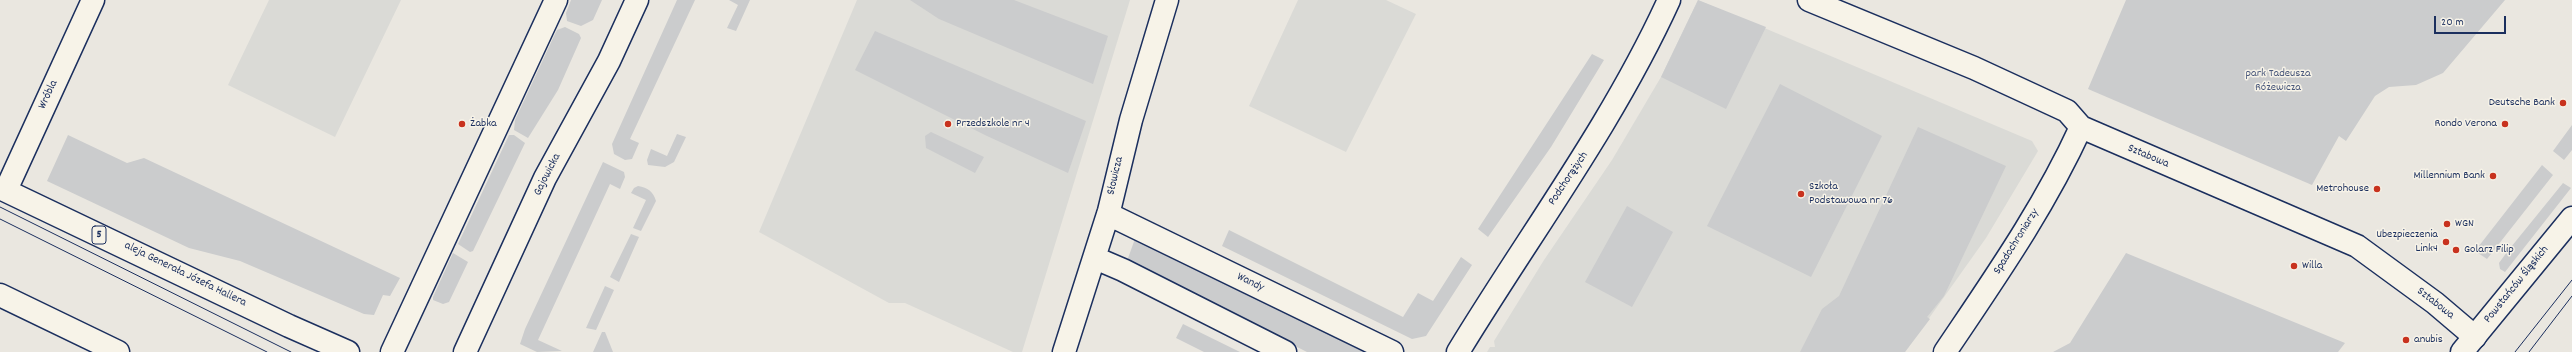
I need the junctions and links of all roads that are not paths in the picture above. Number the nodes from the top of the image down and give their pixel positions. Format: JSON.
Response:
{"nodes":[{"id":1,"x":93,"y":0,"type":"edge"},
{"id":2,"x":556,"y":0,"type":"edge"},
{"id":3,"x":637,"y":0,"type":"edge"},
{"id":4,"x":1167,"y":0,"type":"edge"},
{"id":5,"x":1669,"y":0,"type":"edge"},
{"id":6,"x":1809,"y":0,"type":"edge"},
{"id":7,"x":2080,"y":127,"type":"junction"},
{"id":8,"x":3,"y":189,"type":"edge"},
{"id":9,"x":1108,"y":214,"type":"junction"},
{"id":10,"x":2572,"y":218,"type":"edge"},
{"id":11,"x":1094,"y":258,"type":"junction"},
{"id":12,"x":0,"y":295,"type":"edge"},
{"id":13,"x":2468,"y":344,"type":"edge"},
{"id":14,"x":118,"y":352,"type":"edge"},
{"id":15,"x":348,"y":352,"type":"edge"},
{"id":16,"x":392,"y":352,"type":"edge"},
{"id":17,"x":465,"y":352,"type":"edge"},
{"id":18,"x":1064,"y":352,"type":"edge"},
{"id":19,"x":1285,"y":352,"type":"edge"},
{"id":20,"x":1392,"y":352,"type":"edge"},
{"id":21,"x":1458,"y":352,"type":"edge"},
{"id":22,"x":1945,"y":352,"type":"edge"}],
"edges":[{"from":1,"to":8,"type":"street","name":"Wróbla"},
{"from":2,"to":16,"type":"street"},
{"from":3,"to":17,"type":"street","name":"Gajowicka"},
{"from":4,"to":9,"type":"street","name":"Słowicza"},
{"from":5,"to":21,"type":"street","name":"Podchorążych"},
{"from":6,"to":7,"type":"street","name":"Sztabowa"},
{"from":7,"to":13,"type":"street","name":"Sztabowa"},
{"from":7,"to":22,"type":"street","name":"Spadochroniarzy"},
{"from":8,"to":15,"type":"street","name":"aleja Generała Józefa Hallera","number":"5"},
{"from":9,"to":11,"type":"street","name":"Słowicza"},
{"from":9,"to":20,"type":"street","name":"Wandy"},
{"from":10,"to":13,"type":"street","name":"Powstańców Śląskich"},
{"from":11,"to":18,"type":"street","name":"Słowicza"},
{"from":11,"to":19,"type":"street"},
{"from":12,"to":14,"type":"street"}]}
